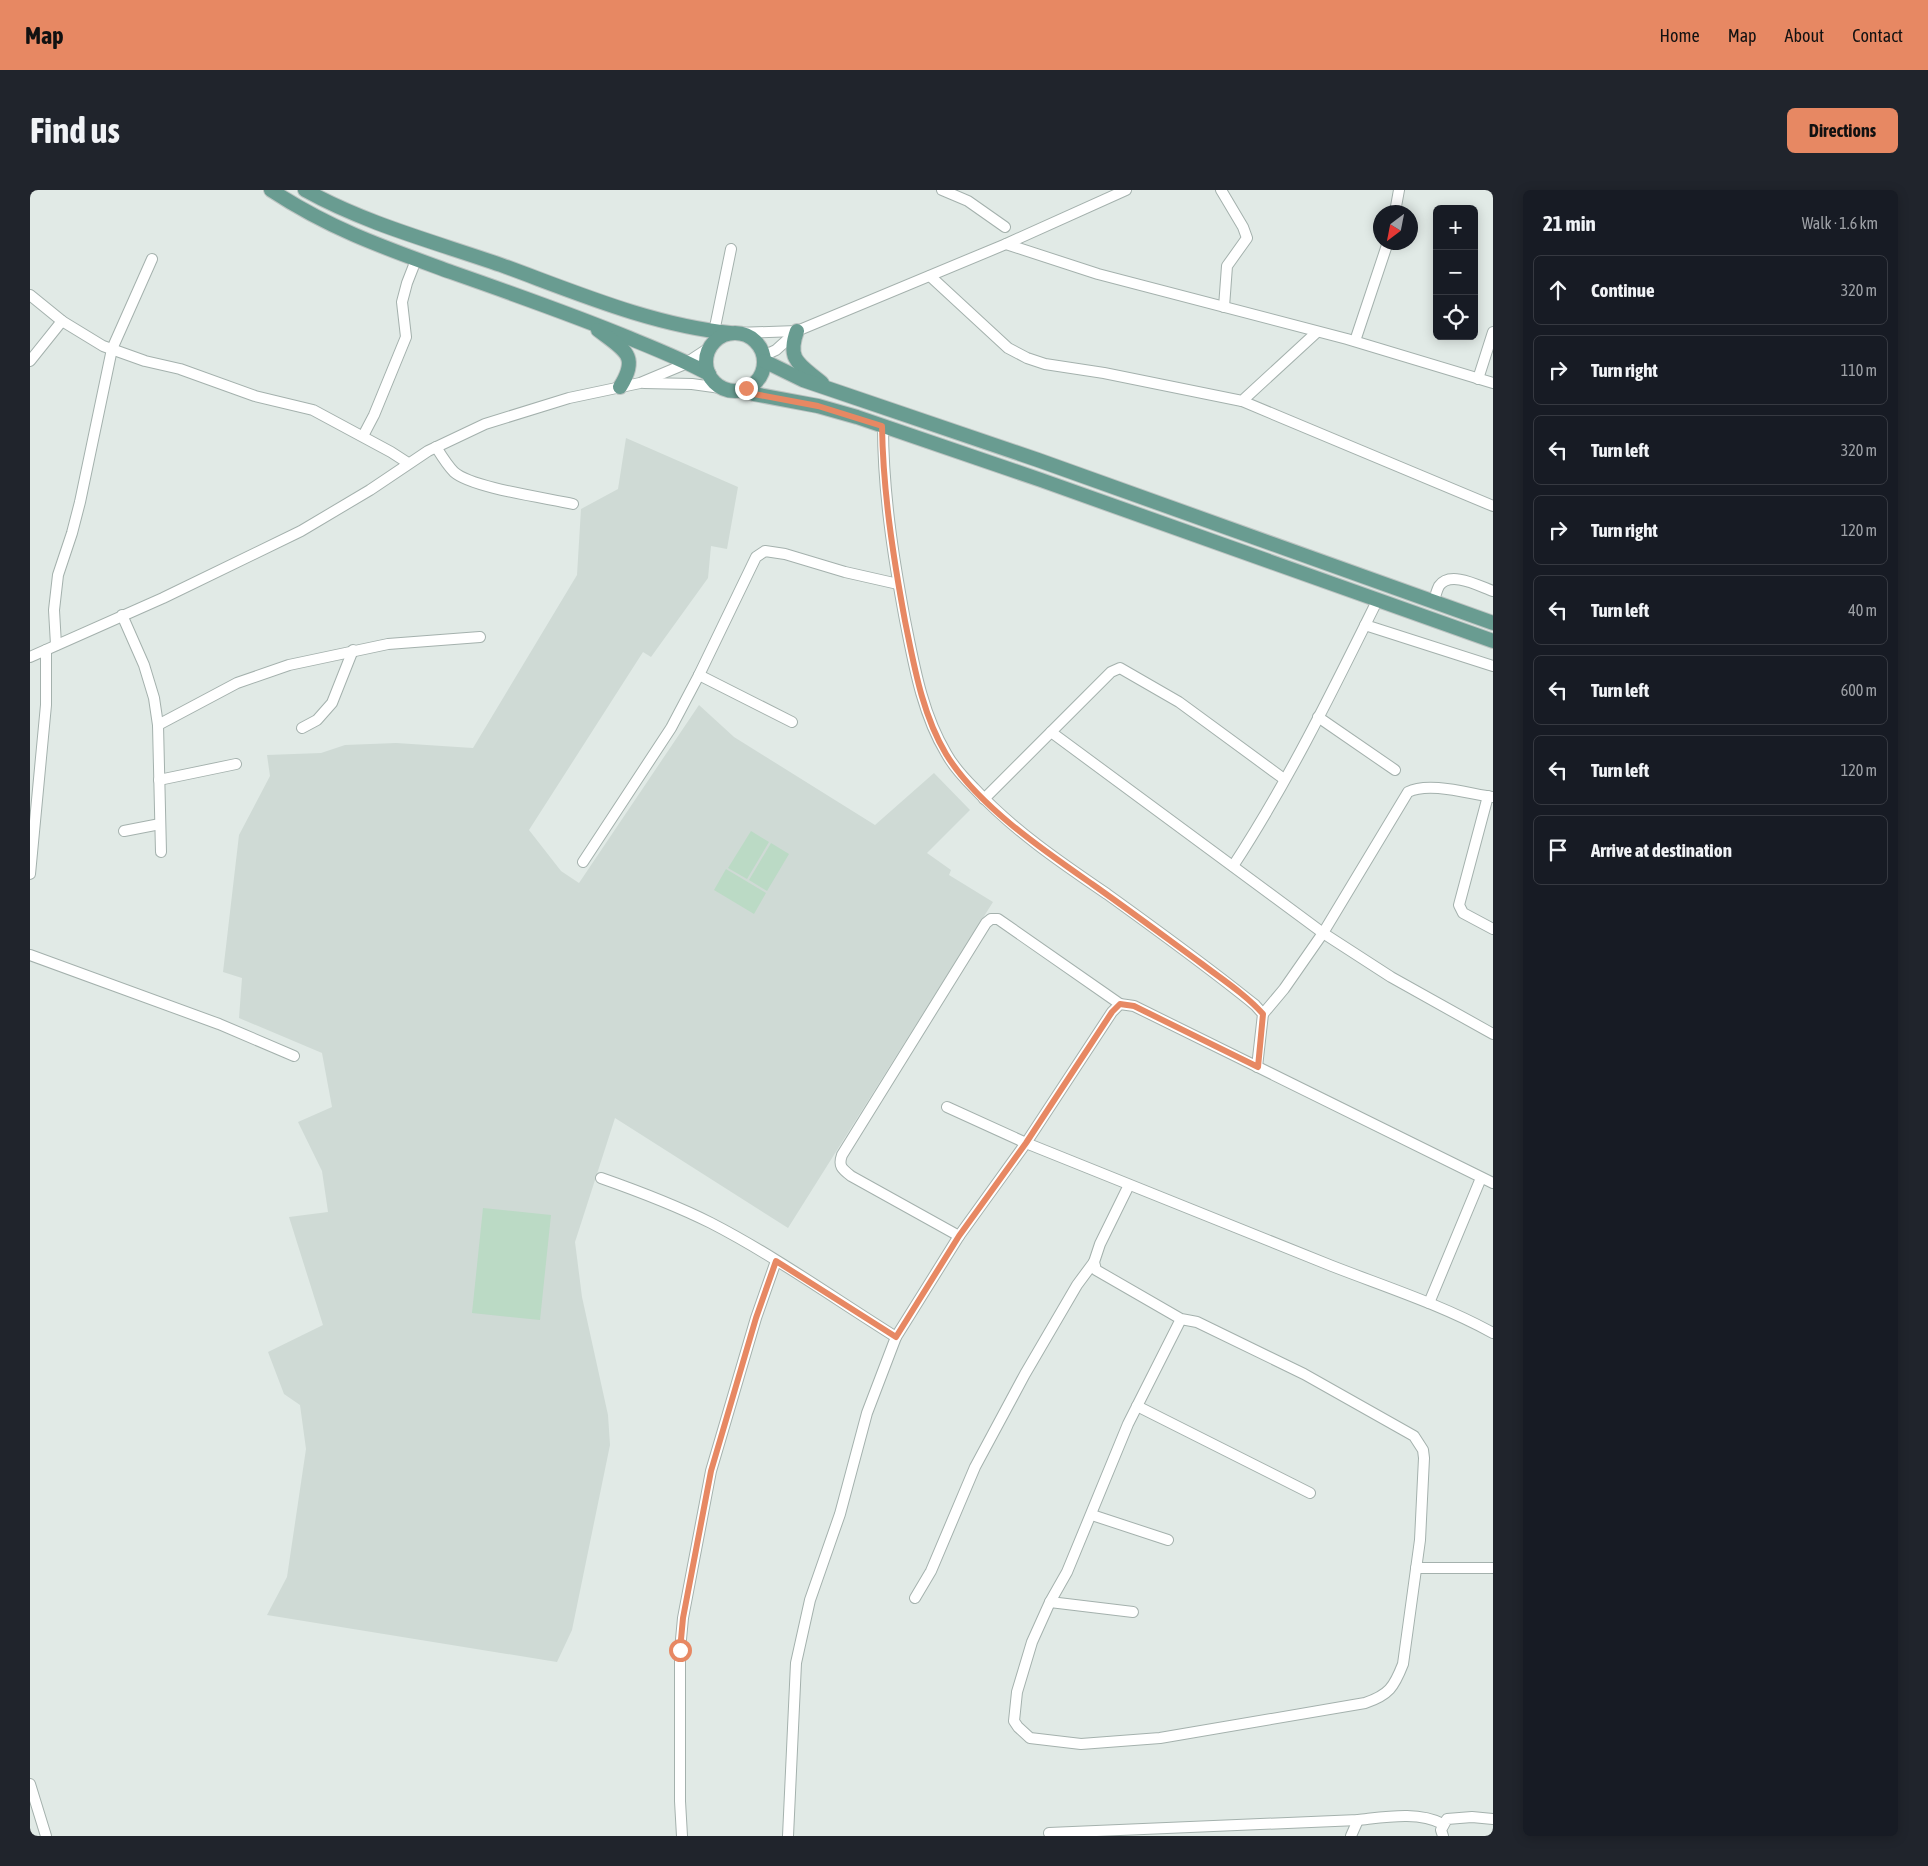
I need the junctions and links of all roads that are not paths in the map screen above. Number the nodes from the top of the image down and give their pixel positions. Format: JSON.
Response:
{"nodes":[{"id":1,"x":271,"y":190,"type":"edge"},
{"id":2,"x":305,"y":190,"type":"edge"},
{"id":3,"x":942,"y":190,"type":"edge"},
{"id":4,"x":1126,"y":190,"type":"edge"},
{"id":5,"x":1221,"y":190,"type":"edge"},
{"id":6,"x":1399,"y":190,"type":"edge"},
{"id":7,"x":1396,"y":205,"type":"edge"},
{"id":8,"x":1005,"y":227,"type":"dead end"},
{"id":9,"x":392,"y":228,"type":"junction"},
{"id":10,"x":1006,"y":244,"type":"junction"},
{"id":11,"x":383,"y":247,"type":"junction"},
{"id":12,"x":731,"y":249,"type":"dead end"},
{"id":13,"x":1385,"y":250,"type":"edge"},
{"id":14,"x":152,"y":259,"type":"dead end"},
{"id":15,"x":416,"y":260,"type":"junction"},
{"id":16,"x":930,"y":276,"type":"junction"},
{"id":17,"x":30,"y":295,"type":"edge"},
{"id":18,"x":1224,"y":307,"type":"junction"},
{"id":19,"x":584,"y":319,"type":"junction"},
{"id":20,"x":62,"y":322,"type":"junction"},
{"id":21,"x":797,"y":331,"type":"junction"},
{"id":22,"x":714,"y":332,"type":"junction"},
{"id":23,"x":1316,"y":332,"type":"junction"},
{"id":24,"x":1493,"y":332,"type":"edge"},
{"id":25,"x":733,"y":333,"type":"junction"},
{"id":26,"x":1355,"y":341,"type":"junction"},
{"id":27,"x":712,"y":346,"type":"junction"},
{"id":28,"x":112,"y":349,"type":"junction"},
{"id":29,"x":763,"y":359,"type":"junction"},
{"id":30,"x":30,"y":361,"type":"edge"},
{"id":31,"x":688,"y":362,"type":"junction"},
{"id":32,"x":709,"y":374,"type":"junction"},
{"id":33,"x":1478,"y":379,"type":"junction"},
{"id":34,"x":640,"y":383,"type":"junction"},
{"id":35,"x":1493,"y":383,"type":"edge"},
{"id":36,"x":826,"y":386,"type":"junction"},
{"id":37,"x":620,"y":387,"type":"junction"},
{"id":38,"x":742,"y":389,"type":"junction"},
{"id":39,"x":728,"y":390,"type":"junction"},
{"id":40,"x":1242,"y":401,"type":"junction"},
{"id":41,"x":882,"y":426,"type":"junction"},
{"id":42,"x":362,"y":436,"type":"junction"},
{"id":43,"x":436,"y":447,"type":"junction"},
{"id":44,"x":408,"y":463,"type":"junction"},
{"id":45,"x":574,"y":504,"type":"dead end"},
{"id":46,"x":1493,"y":506,"type":"edge"},
{"id":47,"x":898,"y":584,"type":"junction"},
{"id":48,"x":1493,"y":591,"type":"edge"},
{"id":49,"x":1377,"y":601,"type":"junction"},
{"id":50,"x":1434,"y":602,"type":"junction"},
{"id":51,"x":122,"y":615,"type":"junction"},
{"id":52,"x":1493,"y":623,"type":"edge"},
{"id":53,"x":1365,"y":625,"type":"junction"},
{"id":54,"x":480,"y":637,"type":"dead end"},
{"id":55,"x":1493,"y":641,"type":"edge"},
{"id":56,"x":51,"y":648,"type":"junction"},
{"id":57,"x":354,"y":650,"type":"junction"},
{"id":58,"x":30,"y":657,"type":"edge"},
{"id":59,"x":1493,"y":666,"type":"edge"},
{"id":60,"x":699,"y":675,"type":"junction"},
{"id":61,"x":1318,"y":717,"type":"junction"},
{"id":62,"x":792,"y":722,"type":"dead end"},
{"id":63,"x":158,"y":725,"type":"junction"},
{"id":64,"x":302,"y":728,"type":"dead end"},
{"id":65,"x":1051,"y":732,"type":"junction"},
{"id":66,"x":236,"y":764,"type":"dead end"},
{"id":67,"x":1395,"y":770,"type":"dead end"},
{"id":68,"x":1284,"y":779,"type":"junction"},
{"id":69,"x":159,"y":780,"type":"junction"},
{"id":70,"x":1490,"y":796,"type":"edge"},
{"id":71,"x":984,"y":799,"type":"junction"},
{"id":72,"x":160,"y":824,"type":"junction"},
{"id":73,"x":124,"y":831,"type":"dead end"},
{"id":74,"x":160,"y":852,"type":"dead end"},
{"id":75,"x":583,"y":862,"type":"dead end"},
{"id":76,"x":1233,"y":866,"type":"junction"},
{"id":77,"x":30,"y":874,"type":"edge"},
{"id":78,"x":1493,"y":929,"type":"edge"},
{"id":79,"x":1322,"y":933,"type":"junction"},
{"id":80,"x":30,"y":955,"type":"edge"},
{"id":81,"x":1120,"y":1004,"type":"junction"},
{"id":82,"x":1263,"y":1014,"type":"junction"},
{"id":83,"x":1493,"y":1034,"type":"edge"},
{"id":84,"x":294,"y":1056,"type":"dead end"},
{"id":85,"x":1258,"y":1067,"type":"junction"},
{"id":86,"x":946,"y":1107,"type":"dead end"},
{"id":87,"x":1026,"y":1143,"type":"junction"},
{"id":88,"x":601,"y":1178,"type":"dead end"},
{"id":89,"x":1482,"y":1178,"type":"junction"},
{"id":90,"x":1493,"y":1183,"type":"edge"},
{"id":91,"x":1129,"y":1185,"type":"junction"},
{"id":92,"x":959,"y":1236,"type":"junction"},
{"id":93,"x":776,"y":1261,"type":"junction"},
{"id":94,"x":1094,"y":1262,"type":"junction"},
{"id":95,"x":1429,"y":1303,"type":"junction"},
{"id":96,"x":1181,"y":1319,"type":"junction"},
{"id":97,"x":1493,"y":1332,"type":"edge"},
{"id":98,"x":896,"y":1337,"type":"junction"},
{"id":99,"x":1137,"y":1406,"type":"junction"},
{"id":100,"x":1310,"y":1493,"type":"dead end"},
{"id":101,"x":1092,"y":1515,"type":"junction"},
{"id":102,"x":1168,"y":1540,"type":"dead end"},
{"id":103,"x":1416,"y":1568,"type":"junction"},
{"id":104,"x":1493,"y":1568,"type":"edge"},
{"id":105,"x":915,"y":1598,"type":"dead end"},
{"id":106,"x":1050,"y":1602,"type":"junction"},
{"id":107,"x":1133,"y":1612,"type":"dead end"},
{"id":108,"x":30,"y":1784,"type":"edge"},
{"id":109,"x":1493,"y":1819,"type":"edge"},
{"id":110,"x":1358,"y":1820,"type":"junction"},
{"id":111,"x":1443,"y":1824,"type":"junction"},
{"id":112,"x":1049,"y":1834,"type":"dead end"},
{"id":113,"x":46,"y":1836,"type":"edge"},
{"id":114,"x":682,"y":1836,"type":"edge"},
{"id":115,"x":788,"y":1836,"type":"edge"},
{"id":116,"x":1351,"y":1836,"type":"edge"},
{"id":117,"x":1443,"y":1836,"type":"edge"}],
"edges":[{"from":1,"to":11,"type":"main road"},
{"from":2,"to":9,"type":"main road"},
{"from":3,"to":8,"type":"street"},
{"from":4,"to":10,"type":"street"},
{"from":5,"to":18,"type":"street"},
{"from":6,"to":7,"type":"street"},
{"from":9,"to":11,"type":"main road"},
{"from":9,"to":22,"type":"main road"},
{"from":10,"to":16,"type":"street"},
{"from":10,"to":18,"type":"street"},
{"from":11,"to":15,"type":"main road"},
{"from":12,"to":22,"type":"street"},
{"from":13,"to":26,"type":"street"},
{"from":14,"to":28,"type":"street"},
{"from":15,"to":19,"type":"main road"},
{"from":15,"to":42,"type":"street"},
{"from":16,"to":21,"type":"street"},
{"from":16,"to":40,"type":"street"},
{"from":17,"to":20,"type":"street"},
{"from":18,"to":23,"type":"street"},
{"from":19,"to":31,"type":"main road"},
{"from":19,"to":37,"type":"main road"},
{"from":20,"to":28,"type":"street"},
{"from":20,"to":30,"type":"street"},
{"from":21,"to":25,"type":"street"},
{"from":21,"to":29,"type":"street"},
{"from":21,"to":36,"type":"main road"},
{"from":22,"to":25,"type":"main road"},
{"from":23,"to":26,"type":"street"},
{"from":23,"to":40,"type":"street"},
{"from":24,"to":33,"type":"street"},
{"from":25,"to":27,"type":"main road"},
{"from":25,"to":29,"type":"main road"},
{"from":26,"to":33,"type":"street"},
{"from":27,"to":31,"type":"street"},
{"from":27,"to":32,"type":"main road"},
{"from":28,"to":42,"type":"street"},
{"from":28,"to":56,"type":"street"},
{"from":29,"to":36,"type":"main road"},
{"from":29,"to":38,"type":"main road"},
{"from":31,"to":32,"type":"main road"},
{"from":31,"to":34,"type":"street"},
{"from":32,"to":39,"type":"main road"},
{"from":33,"to":35,"type":"street"},
{"from":34,"to":37,"type":"street"},
{"from":34,"to":39,"type":"street"},
{"from":36,"to":50,"type":"main road"},
{"from":37,"to":43,"type":"street"},
{"from":38,"to":39,"type":"main road"},
{"from":38,"to":41,"type":"main road"},
{"from":40,"to":46,"type":"street"},
{"from":41,"to":47,"type":"street"},
{"from":41,"to":49,"type":"main road"},
{"from":42,"to":44,"type":"street"},
{"from":43,"to":44,"type":"street"},
{"from":43,"to":45,"type":"street"},
{"from":44,"to":51,"type":"street"},
{"from":47,"to":60,"type":"street"},
{"from":47,"to":71,"type":"street"},
{"from":48,"to":50,"type":"street"},
{"from":49,"to":53,"type":"street"},
{"from":49,"to":55,"type":"main road"},
{"from":50,"to":52,"type":"main road"},
{"from":51,"to":56,"type":"street"},
{"from":51,"to":63,"type":"street"},
{"from":53,"to":59,"type":"street"},
{"from":53,"to":61,"type":"street"},
{"from":54,"to":57,"type":"street"},
{"from":56,"to":58,"type":"street"},
{"from":56,"to":77,"type":"street"},
{"from":57,"to":63,"type":"street"},
{"from":57,"to":64,"type":"street"},
{"from":60,"to":62,"type":"street"},
{"from":60,"to":75,"type":"street"},
{"from":61,"to":67,"type":"street"},
{"from":61,"to":68,"type":"street"},
{"from":63,"to":69,"type":"street"},
{"from":65,"to":68,"type":"street"},
{"from":65,"to":71,"type":"street"},
{"from":65,"to":76,"type":"street"},
{"from":66,"to":69,"type":"street"},
{"from":68,"to":76,"type":"street"},
{"from":69,"to":72,"type":"street"},
{"from":70,"to":78,"type":"street"},
{"from":70,"to":79,"type":"street"},
{"from":71,"to":82,"type":"street"},
{"from":72,"to":73,"type":"street"},
{"from":72,"to":74,"type":"street"},
{"from":76,"to":79,"type":"street"},
{"from":79,"to":82,"type":"street"},
{"from":79,"to":83,"type":"street"},
{"from":80,"to":84,"type":"street"},
{"from":81,"to":85,"type":"street"},
{"from":81,"to":87,"type":"street"},
{"from":81,"to":92,"type":"street"},
{"from":82,"to":85,"type":"street"},
{"from":85,"to":89,"type":"street"},
{"from":86,"to":87,"type":"street"},
{"from":87,"to":91,"type":"street"},
{"from":87,"to":92,"type":"street"},
{"from":88,"to":93,"type":"street"},
{"from":89,"to":90,"type":"street"},
{"from":89,"to":95,"type":"street"},
{"from":91,"to":94,"type":"street"},
{"from":91,"to":95,"type":"street"},
{"from":92,"to":98,"type":"street"},
{"from":93,"to":98,"type":"street"},
{"from":93,"to":114,"type":"street"},
{"from":94,"to":96,"type":"street"},
{"from":94,"to":105,"type":"street"},
{"from":95,"to":97,"type":"street"},
{"from":96,"to":99,"type":"street"},
{"from":96,"to":103,"type":"street"},
{"from":98,"to":115,"type":"street"},
{"from":99,"to":100,"type":"street"},
{"from":99,"to":101,"type":"street"},
{"from":101,"to":102,"type":"street"},
{"from":101,"to":106,"type":"street"},
{"from":103,"to":104,"type":"street"},
{"from":103,"to":106,"type":"street"},
{"from":106,"to":107,"type":"street"},
{"from":108,"to":113,"type":"street"},
{"from":109,"to":111,"type":"street"},
{"from":110,"to":111,"type":"street"},
{"from":110,"to":112,"type":"street"},
{"from":110,"to":116,"type":"street"},
{"from":111,"to":117,"type":"street"}]}
